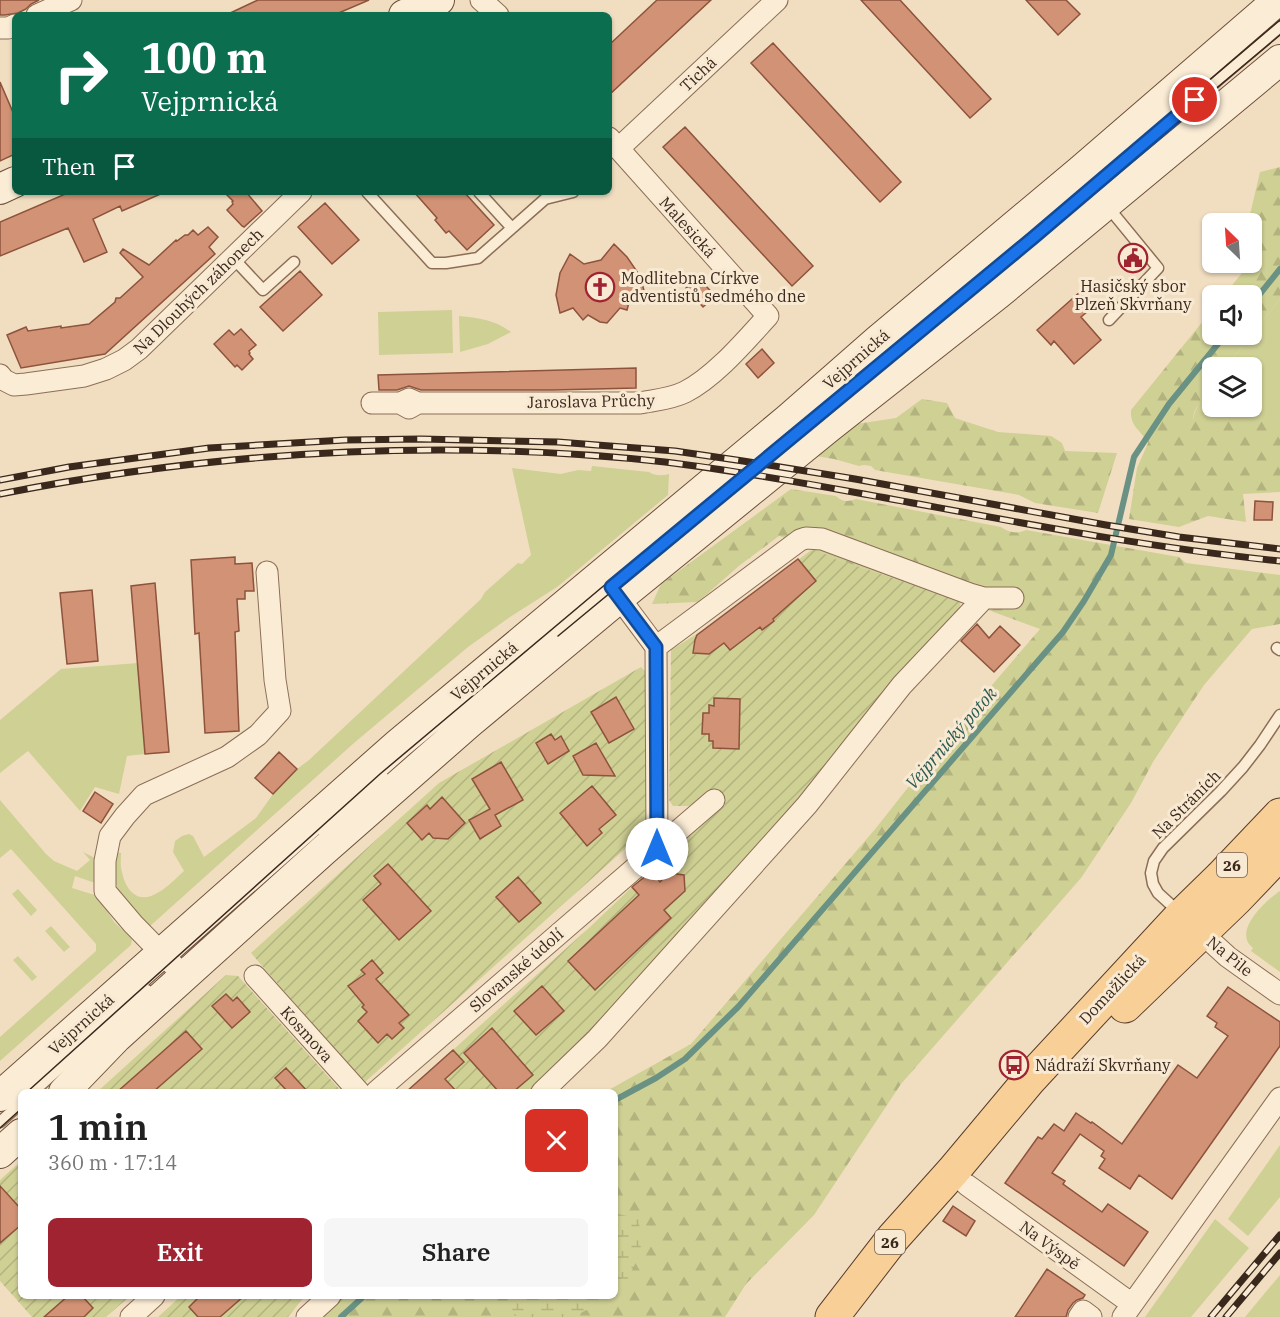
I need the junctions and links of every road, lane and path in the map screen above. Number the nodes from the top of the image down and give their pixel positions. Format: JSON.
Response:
{"nodes":[{"id":1,"x":72,"y":0,"type":"edge"},
{"id":2,"x":439,"y":0,"type":"edge"},
{"id":3,"x":481,"y":0,"type":"edge"},
{"id":4,"x":777,"y":0,"type":"edge"},
{"id":5,"x":1278,"y":0,"type":"edge"},
{"id":6,"x":44,"y":12,"type":"edge"},
{"id":7,"x":411,"y":12,"type":"edge"},
{"id":8,"x":495,"y":12,"type":"edge"},
{"id":9,"x":1280,"y":27,"type":"edge"},
{"id":10,"x":1280,"y":60,"type":"edge"},
{"id":11,"x":613,"y":147,"type":"edge"},
{"id":12,"x":1093,"y":188,"type":"junction"},
{"id":13,"x":298,"y":195,"type":"edge"},
{"id":14,"x":370,"y":195,"type":"edge"},
{"id":15,"x":482,"y":195,"type":"edge"},
{"id":16,"x":542,"y":196,"type":"edge"},
{"id":17,"x":512,"y":228,"type":"junction"},
{"id":18,"x":233,"y":258,"type":"junction"},
{"id":19,"x":294,"y":262,"type":"dead end"},
{"id":20,"x":768,"y":316,"type":"joint"},
{"id":21,"x":1109,"y":320,"type":"dead end"},
{"id":22,"x":5,"y":387,"type":"edge"},
{"id":23,"x":372,"y":403,"type":"dead end"},
{"id":24,"x":671,"y":536,"type":"dead end"},
{"id":25,"x":267,"y":572,"type":"dead end"},
{"id":26,"x":610,"y":586,"type":"junction"},
{"id":27,"x":984,"y":597,"type":"junction"},
{"id":28,"x":1013,"y":598,"type":"dead end"},
{"id":29,"x":656,"y":647,"type":"junction"},
{"id":30,"x":1280,"y":716,"type":"edge"},
{"id":31,"x":396,"y":767,"type":"dead end"},
{"id":32,"x":714,"y":800,"type":"dead end"},
{"id":33,"x":1280,"y":814,"type":"edge"},
{"id":34,"x":316,"y":837,"type":"dead end"},
{"id":35,"x":657,"y":849,"type":"junction"},
{"id":36,"x":1280,"y":853,"type":"edge"},
{"id":37,"x":1191,"y":923,"type":"junction"},
{"id":38,"x":171,"y":968,"type":"junction"},
{"id":39,"x":255,"y":976,"type":"dead end"},
{"id":40,"x":1280,"y":994,"type":"edge"},
{"id":41,"x":36,"y":1089,"type":"edge"},
{"id":42,"x":67,"y":1089,"type":"edge"},
{"id":43,"x":356,"y":1089,"type":"edge"},
{"id":44,"x":379,"y":1089,"type":"edge"},
{"id":45,"x":545,"y":1089,"type":"edge"},
{"id":46,"x":0,"y":1096,"type":"edge"},
{"id":47,"x":1280,"y":1098,"type":"edge"},
{"id":48,"x":18,"y":1106,"type":"edge"},
{"id":49,"x":0,"y":1122,"type":"edge"},
{"id":50,"x":18,"y":1137,"type":"edge"},
{"id":51,"x":0,"y":1153,"type":"edge"},
{"id":52,"x":960,"y":1178,"type":"junction"},
{"id":53,"x":151,"y":1299,"type":"edge"},
{"id":54,"x":327,"y":1299,"type":"edge"},
{"id":55,"x":1128,"y":1310,"type":"edge"},
{"id":56,"x":131,"y":1317,"type":"edge"},
{"id":57,"x":307,"y":1317,"type":"edge"},
{"id":58,"x":832,"y":1317,"type":"edge"},
{"id":59,"x":1079,"y":1317,"type":"edge"},
{"id":60,"x":1091,"y":1317,"type":"edge"}],
"edges":[{"from":1,"to":6,"type":"street"},
{"from":2,"to":7,"type":"main road"},
{"from":3,"to":8,"type":"street"},
{"from":4,"to":11,"type":"street","name":"Tichá"},
{"from":5,"to":12,"type":"main road","name":"Vejprnická"},
{"from":9,"to":12,"type":"lane","name":"Vejprnická"},
{"from":10,"to":12,"type":"main road","name":"Vejprnická"},
{"from":11,"to":20,"type":"street","name":"Malesická"},
{"from":12,"to":21,"type":"lane"},
{"from":12,"to":24,"type":"lane","name":"Vejprnická"},
{"from":12,"to":26,"type":"main road","name":"Vejprnická"},
{"from":12,"to":26,"type":"main road","name":"Vejprnická"},
{"from":13,"to":18,"type":"street","name":"Na Dlouhých záhonech"},
{"from":14,"to":17,"type":"lane"},
{"from":15,"to":17,"type":"lane"},
{"from":16,"to":17,"type":"lane"},
{"from":18,"to":19,"type":"lane"},
{"from":18,"to":22,"type":"street","name":"Na Dlouhých záhonech"},
{"from":20,"to":23,"type":"street","name":"Jaroslava Průchy"},
{"from":25,"to":38,"type":"street"},
{"from":26,"to":29,"type":"street"},
{"from":26,"to":38,"type":"main road","name":"Vejprnická"},
{"from":27,"to":28,"type":"street"},
{"from":27,"to":29,"type":"street"},
{"from":27,"to":45,"type":"street"},
{"from":29,"to":35,"type":"street"},
{"from":30,"to":37,"type":"lane","name":"Na Stráních"},
{"from":31,"to":34,"type":"lane"},
{"from":32,"to":35,"type":"street","name":"Slovanské údolí"},
{"from":33,"to":37,"type":"main road","name":"Domažlická","number":"26"},
{"from":35,"to":44,"type":"street","name":"Slovanské údolí"},
{"from":36,"to":37,"type":"main road","name":"Domažlická","number":"26"},
{"from":37,"to":40,"type":"street","name":"Na Pile"},
{"from":37,"to":52,"type":"main road","name":"Domažlická","number":"26"},
{"from":38,"to":41,"type":"lane","name":"Vejprnická"},
{"from":38,"to":42,"type":"main road","name":"Vejprnická"},
{"from":38,"to":46,"type":"main road","name":"Vejprnická"},
{"from":39,"to":43,"type":"street","name":"Kosmova"},
{"from":47,"to":55,"type":"street"},
{"from":48,"to":49,"type":"lane"},
{"from":50,"to":51,"type":"main road"},
{"from":52,"to":55,"type":"street","name":"Na Výspě"},
{"from":52,"to":58,"type":"main road","name":"Domažlická","number":"26"},
{"from":53,"to":56,"type":"street"},
{"from":54,"to":57,"type":"street"},
{"from":59,"to":60,"type":"street"}]}
